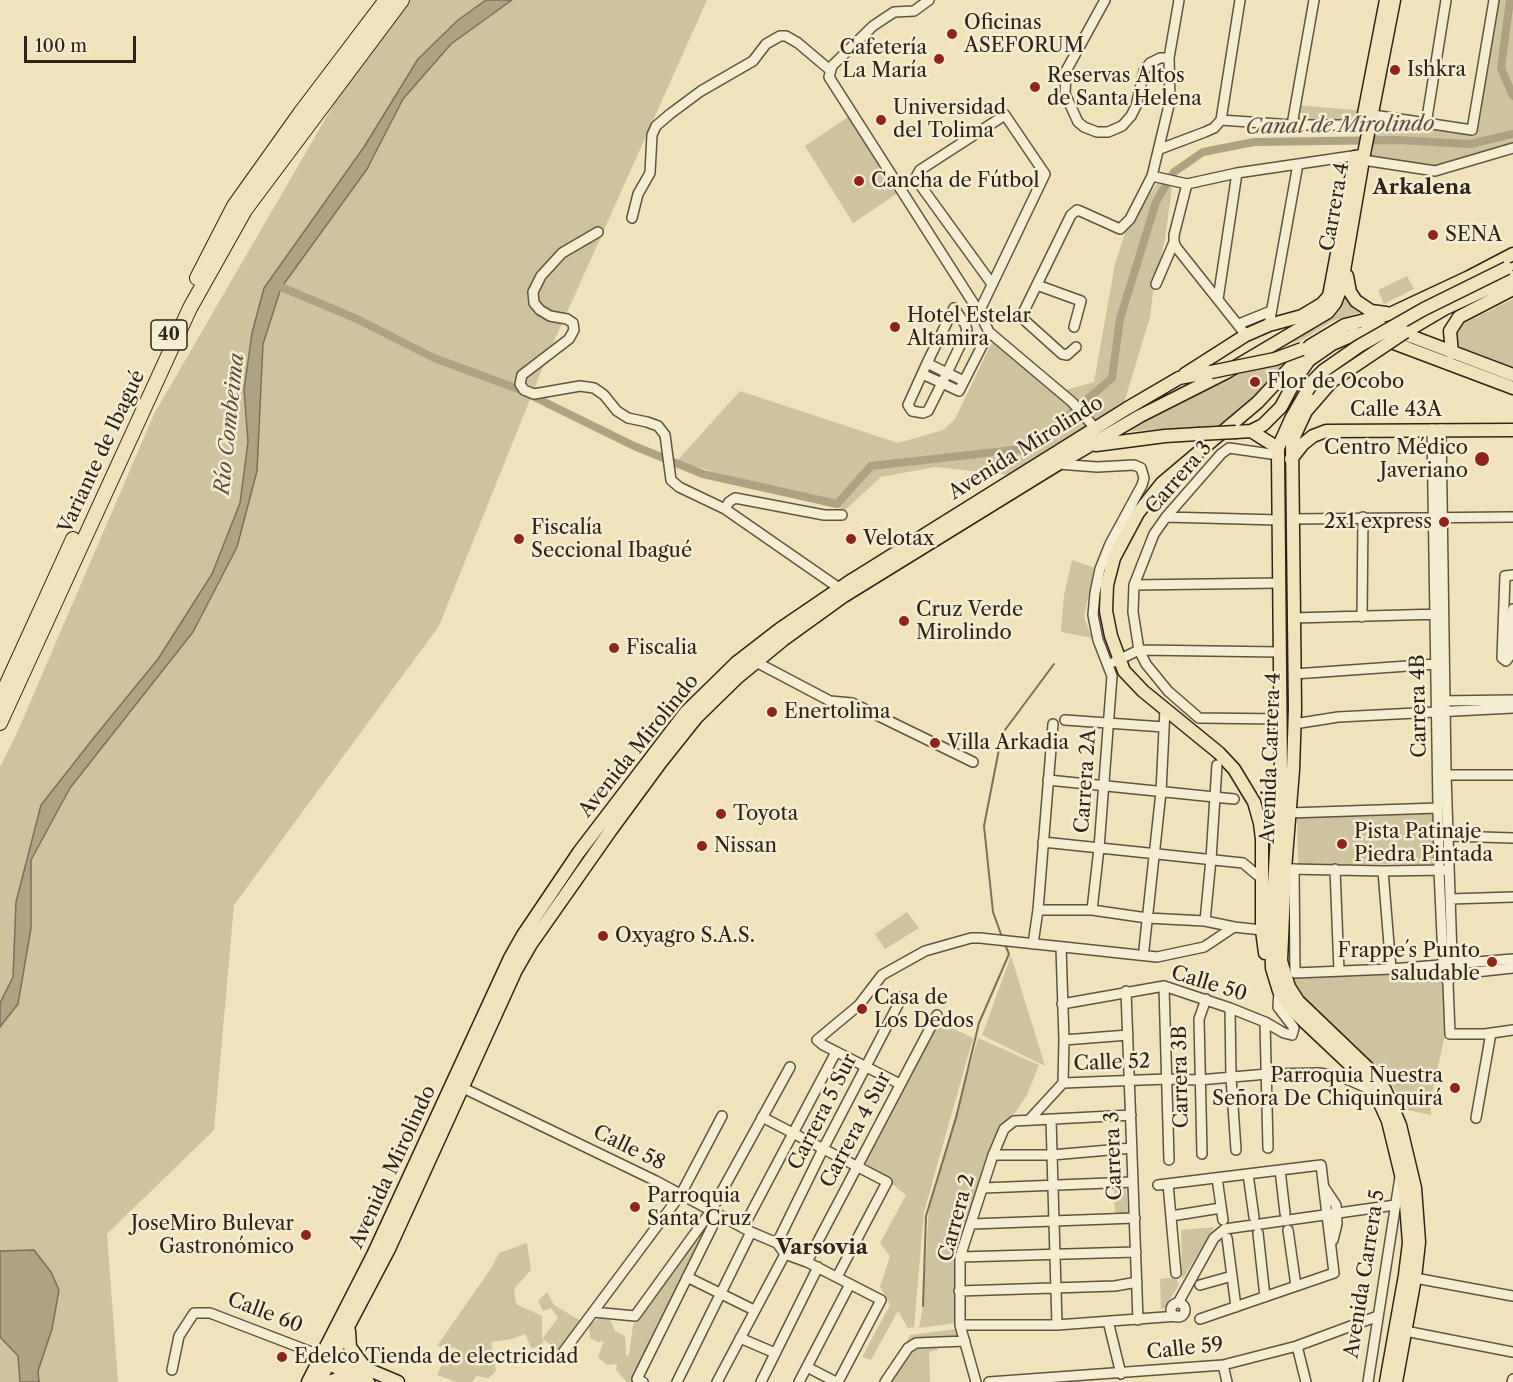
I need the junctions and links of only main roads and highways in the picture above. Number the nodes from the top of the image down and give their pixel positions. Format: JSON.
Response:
{"nodes":[{"id":1,"x":402,"y":0,"type":"edge"},
{"id":2,"x":1386,"y":0,"type":"edge"},
{"id":3,"x":1394,"y":0,"type":"edge"},
{"id":4,"x":390,"y":6,"type":"edge"},
{"id":5,"x":1367,"y":125,"type":"junction"},
{"id":6,"x":1361,"y":154,"type":"junction"},
{"id":7,"x":1513,"y":254,"type":"edge"},
{"id":8,"x":1346,"y":261,"type":"junction"},
{"id":9,"x":1511,"y":275,"type":"edge"},
{"id":10,"x":1390,"y":314,"type":"junction"},
{"id":11,"x":1360,"y":321,"type":"junction"},
{"id":12,"x":1306,"y":347,"type":"junction"},
{"id":13,"x":1452,"y":353,"type":"junction"},
{"id":14,"x":1513,"y":375,"type":"edge"},
{"id":15,"x":1179,"y":378,"type":"junction"},
{"id":16,"x":1513,"y":388,"type":"edge"},
{"id":17,"x":1513,"y":430,"type":"edge"},
{"id":18,"x":1251,"y":431,"type":"junction"},
{"id":19,"x":1089,"y":446,"type":"junction"},
{"id":20,"x":1278,"y":452,"type":"junction"},
{"id":21,"x":1291,"y":459,"type":"junction"},
{"id":22,"x":1286,"y":520,"type":"junction"},
{"id":23,"x":842,"y":592,"type":"junction"},
{"id":24,"x":0,"y":699,"type":"edge"},
{"id":25,"x":0,"y":723,"type":"edge"},
{"id":26,"x":1271,"y":932,"type":"junction"},
{"id":27,"x":458,"y":1086,"type":"junction"},
{"id":28,"x":1389,"y":1110,"type":"junction"},
{"id":29,"x":351,"y":1324,"type":"junction"},
{"id":30,"x":328,"y":1358,"type":"junction"},
{"id":31,"x":365,"y":1376,"type":"edge"},
{"id":32,"x":308,"y":1382,"type":"edge"},
{"id":33,"x":319,"y":1382,"type":"edge"},
{"id":34,"x":328,"y":1382,"type":"edge"},
{"id":35,"x":398,"y":1382,"type":"edge"},
{"id":36,"x":1386,"y":1382,"type":"edge"},
{"id":37,"x":1396,"y":1382,"type":"edge"}],
"edges":[{"from":1,"to":4,"type":"highway","name":"Variante de Ibagué","number":"40"},
{"from":2,"to":5,"type":"main road","name":"Carrera 4"},
{"from":3,"to":5,"type":"main road","name":"Carrera 4"},
{"from":4,"to":24,"type":"highway","name":"Variante de Ibagué","number":"40"},
{"from":4,"to":25,"type":"highway","name":"Variante de Ibagué","number":"40"},
{"from":5,"to":6,"type":"main road","name":"Carrera 4"},
{"from":6,"to":8,"type":"main road","name":"Carrera 4"},
{"from":6,"to":15,"type":"main road","name":"Carrera 4"},
{"from":7,"to":10,"type":"main road"},
{"from":8,"to":10,"type":"main road"},
{"from":8,"to":19,"type":"main road","name":"Carrera 4"},
{"from":9,"to":13,"type":"main road"},
{"from":9,"to":20,"type":"main road","name":"Avenida Carrera 4","bridge":true},
{"from":9,"to":21,"type":"main road","name":"Avenida Carrera 4","bridge":true},
{"from":10,"to":11,"type":"main road"},
{"from":11,"to":12,"type":"main road"},
{"from":11,"to":13,"type":"main road"},
{"from":12,"to":15,"type":"main road","name":"Avenida Mirolindo","bridge":true},
{"from":12,"to":26,"type":"main road"},
{"from":13,"to":14,"type":"main road"},
{"from":15,"to":23,"type":"main road","name":"Avenida Mirolindo"},
{"from":16,"to":18,"type":"main road"},
{"from":17,"to":21,"type":"main road","name":"Calle 43A"},
{"from":18,"to":19,"type":"main road","name":"Avenida Mirolindo","bridge":true},
{"from":18,"to":20,"type":"main road"},
{"from":19,"to":23,"type":"main road","name":"Avenida Mirolindo"},
{"from":20,"to":22,"type":"main road","name":"Avenida Carrera 4"},
{"from":21,"to":22,"type":"main road","name":"Avenida Carrera 4"},
{"from":22,"to":26,"type":"main road","name":"Avenida Carrera 4"},
{"from":22,"to":26,"type":"main road","name":"Avenida Carrera 4"},
{"from":23,"to":27,"type":"main road","name":"Avenida Mirolindo"},
{"from":23,"to":27,"type":"main road","name":"Avenida Mirolindo"},
{"from":26,"to":28,"type":"main road","name":"Avenida Carrera 4"},
{"from":26,"to":28,"type":"main road","name":"Avenida Carrera 4"},
{"from":27,"to":29,"type":"main road","name":"Avenida Mirolindo"},
{"from":27,"to":30,"type":"main road","name":"Avenida Mirolindo"},
{"from":28,"to":36,"type":"main road","name":"Avenida Carrera 5"},
{"from":28,"to":37,"type":"main road","name":"Avenida Carrera 5"},
{"from":29,"to":30,"type":"main road","name":"Avenida Mirolindo"},
{"from":29,"to":31,"type":"main road"},
{"from":30,"to":31,"type":"main road","name":"Calle 60"},
{"from":30,"to":32,"type":"main road","name":"Avenida Mirolindo"},
{"from":30,"to":33,"type":"main road","name":"Avenida Mirolindo"},
{"from":31,"to":34,"type":"main road"},
{"from":31,"to":35,"type":"main road","name":"Calle 60"}]}
